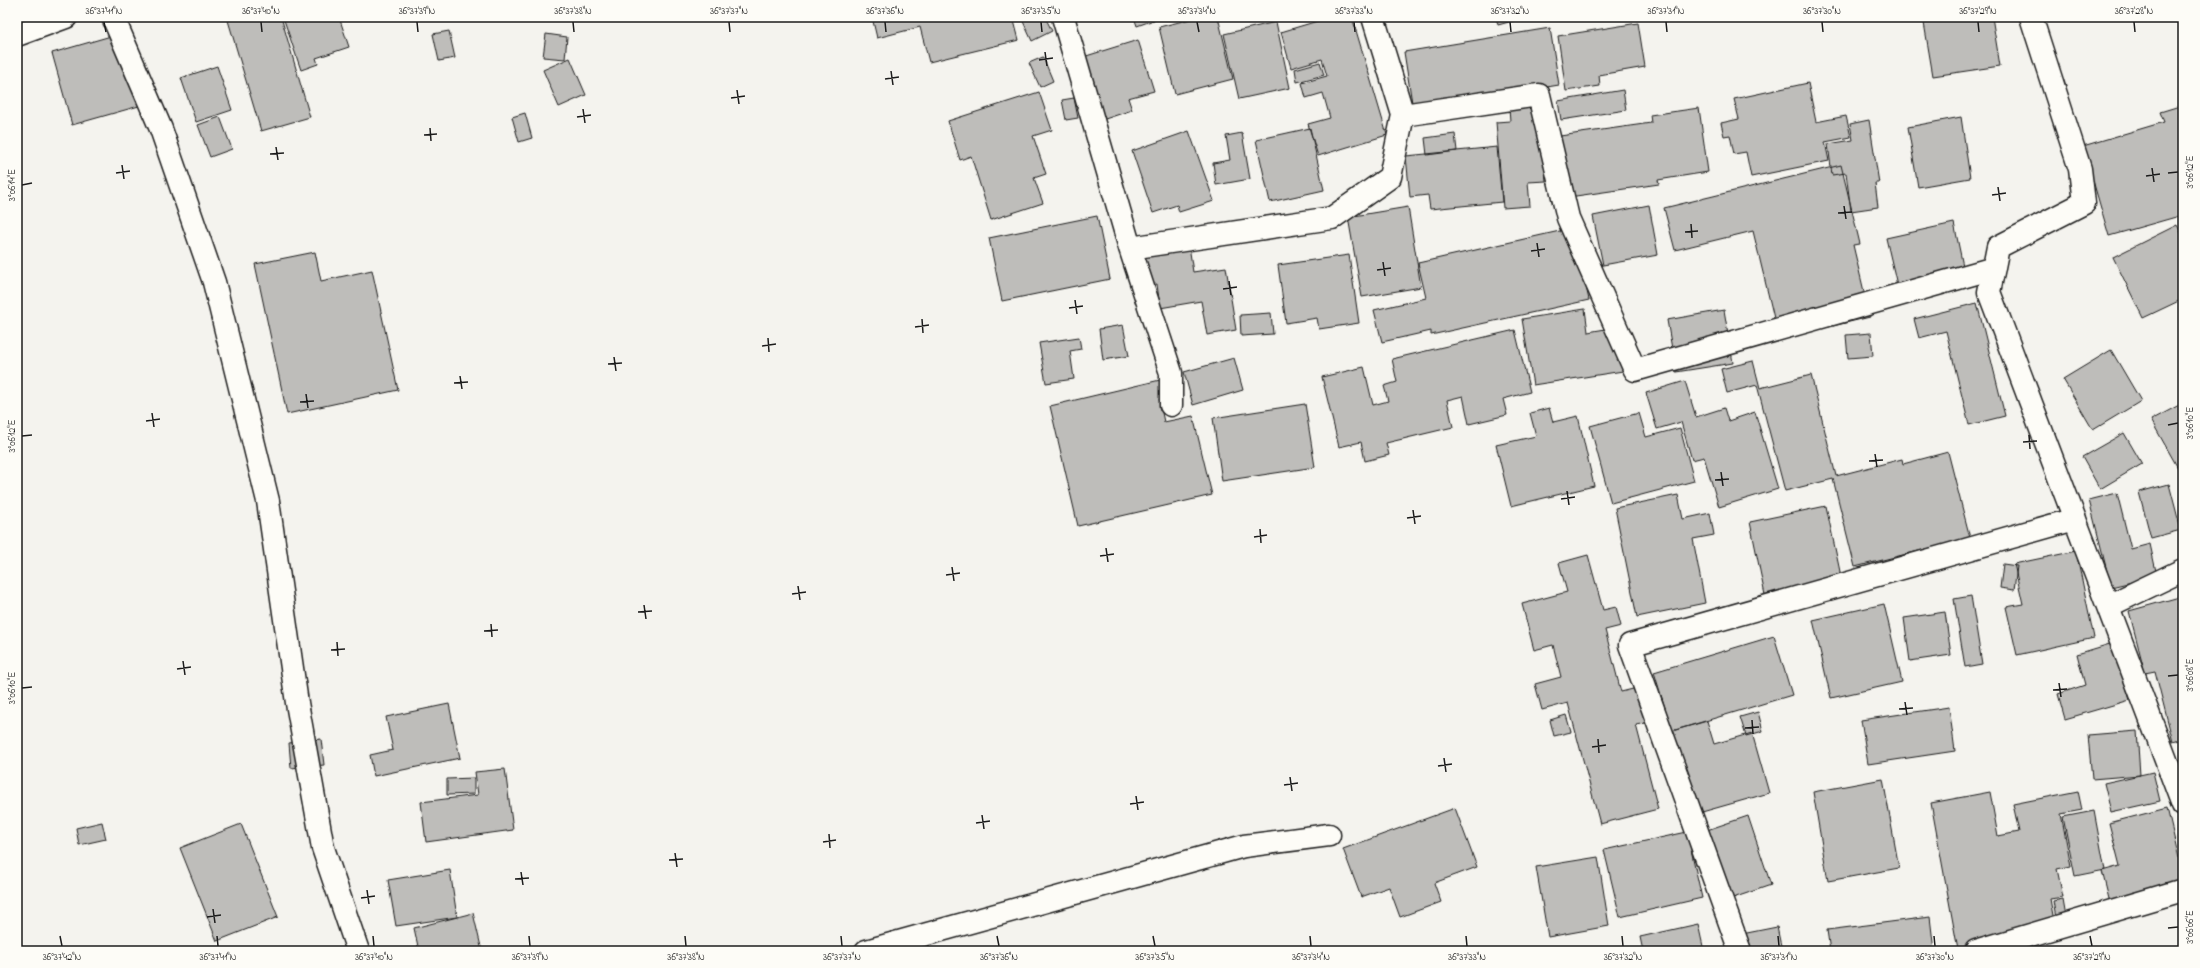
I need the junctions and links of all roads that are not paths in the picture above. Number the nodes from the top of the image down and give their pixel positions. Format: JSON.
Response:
{"nodes":[{"id":1,"x":66,"y":17,"type":"edge"},
{"id":2,"x":113,"y":17,"type":"edge"},
{"id":3,"x":1063,"y":17,"type":"edge"},
{"id":4,"x":1373,"y":17,"type":"edge"},
{"id":5,"x":2031,"y":17,"type":"edge"},
{"id":6,"x":17,"y":35,"type":"edge"},
{"id":7,"x":1403,"y":115,"type":"junction"},
{"id":8,"x":1130,"y":248,"type":"junction"},
{"id":9,"x":1994,"y":268,"type":"junction"},
{"id":10,"x":1171,"y":405,"type":"dead end"},
{"id":11,"x":2075,"y":519,"type":"junction"},
{"id":12,"x":2183,"y":570,"type":"edge"},
{"id":13,"x":2108,"y":606,"type":"junction"},
{"id":14,"x":2174,"y":755,"type":"edge"},
{"id":15,"x":2183,"y":805,"type":"edge"},
{"id":16,"x":1329,"y":835,"type":"dead end"},
{"id":17,"x":2183,"y":890,"type":"edge"},
{"id":18,"x":358,"y":951,"type":"edge"},
{"id":19,"x":866,"y":951,"type":"edge"},
{"id":20,"x":1740,"y":951,"type":"edge"},
{"id":21,"x":1976,"y":951,"type":"edge"}],
"edges":[{"from":1,"to":6,"type":"street"},
{"from":2,"to":18,"type":"street"},
{"from":3,"to":8,"type":"street"},
{"from":4,"to":7,"type":"street"},
{"from":5,"to":9,"type":"street"},
{"from":7,"to":8,"type":"street"},
{"from":7,"to":9,"type":"street"},
{"from":8,"to":10,"type":"street"},
{"from":9,"to":11,"type":"street"},
{"from":11,"to":13,"type":"street"},
{"from":11,"to":20,"type":"street"},
{"from":12,"to":13,"type":"street"},
{"from":13,"to":14,"type":"street"},
{"from":14,"to":15,"type":"street"},
{"from":16,"to":19,"type":"street"},
{"from":17,"to":21,"type":"street"}]}
